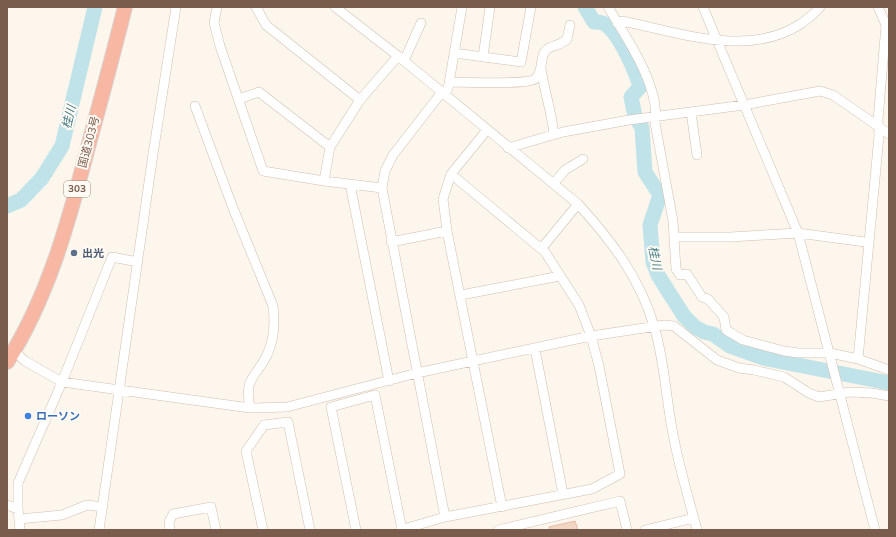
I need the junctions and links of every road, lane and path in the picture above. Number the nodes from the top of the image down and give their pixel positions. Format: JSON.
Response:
{"nodes":[{"id":1,"x":125,"y":7,"type":"edge"},
{"id":2,"x":176,"y":7,"type":"edge"},
{"id":3,"x":217,"y":7,"type":"edge"},
{"id":4,"x":256,"y":7,"type":"edge"},
{"id":5,"x":336,"y":7,"type":"edge"},
{"id":6,"x":462,"y":7,"type":"edge"},
{"id":7,"x":490,"y":7,"type":"edge"},
{"id":8,"x":531,"y":7,"type":"edge"},
{"id":9,"x":608,"y":7,"type":"edge"},
{"id":10,"x":703,"y":7,"type":"edge"},
{"id":11,"x":820,"y":7,"type":"edge"},
{"id":12,"x":878,"y":7,"type":"edge"},
{"id":13,"x":421,"y":23,"type":"dead end"},
{"id":14,"x":617,"y":23,"type":"junction"},
{"id":15,"x":570,"y":25,"type":"dead end"},
{"id":16,"x":716,"y":40,"type":"junction"},
{"id":17,"x":454,"y":53,"type":"junction"},
{"id":18,"x":482,"y":57,"type":"junction"},
{"id":19,"x":401,"y":58,"type":"junction"},
{"id":20,"x":541,"y":68,"type":"junction"},
{"id":21,"x":449,"y":82,"type":"junction"},
{"id":22,"x":442,"y":92,"type":"junction"},
{"id":23,"x":239,"y":99,"type":"junction"},
{"id":24,"x":360,"y":100,"type":"junction"},
{"id":25,"x":744,"y":105,"type":"junction"},
{"id":26,"x":195,"y":106,"type":"dead end"},
{"id":27,"x":691,"y":112,"type":"junction"},
{"id":28,"x":655,"y":116,"type":"junction"},
{"id":29,"x":879,"y":128,"type":"junction"},
{"id":30,"x":487,"y":130,"type":"junction"},
{"id":31,"x":889,"y":134,"type":"edge"},
{"id":32,"x":554,"y":135,"type":"junction"},
{"id":33,"x":330,"y":147,"type":"junction"},
{"id":34,"x":508,"y":148,"type":"junction"},
{"id":35,"x":697,"y":155,"type":"dead end"},
{"id":36,"x":583,"y":159,"type":"dead end"},
{"id":37,"x":451,"y":174,"type":"junction"},
{"id":38,"x":324,"y":182,"type":"junction"},
{"id":39,"x":554,"y":183,"type":"junction"},
{"id":40,"x":350,"y":184,"type":"junction"},
{"id":41,"x":382,"y":188,"type":"junction"},
{"id":42,"x":578,"y":204,"type":"junction"},
{"id":43,"x":447,"y":231,"type":"junction"},
{"id":44,"x":798,"y":233,"type":"junction"},
{"id":45,"x":674,"y":237,"type":"junction"},
{"id":46,"x":392,"y":242,"type":"junction"},
{"id":47,"x":865,"y":242,"type":"dead end"},
{"id":48,"x":541,"y":249,"type":"junction"},
{"id":49,"x":138,"y":262,"type":"junction"},
{"id":50,"x":560,"y":276,"type":"junction"},
{"id":51,"x":461,"y":295,"type":"junction"},
{"id":52,"x":654,"y":325,"type":"junction"},
{"id":53,"x":591,"y":336,"type":"junction"},
{"id":54,"x":535,"y":348,"type":"junction"},
{"id":55,"x":831,"y":355,"type":"junction"},
{"id":56,"x":9,"y":358,"type":"edge"},
{"id":57,"x":858,"y":359,"type":"junction"},
{"id":58,"x":473,"y":362,"type":"junction"},
{"id":59,"x":889,"y":370,"type":"edge"},
{"id":60,"x":417,"y":373,"type":"junction"},
{"id":61,"x":389,"y":381,"type":"junction"},
{"id":62,"x":62,"y":382,"type":"junction"},
{"id":63,"x":120,"y":390,"type":"junction"},
{"id":64,"x":840,"y":394,"type":"junction"},
{"id":65,"x":889,"y":396,"type":"edge"},
{"id":66,"x":250,"y":408,"type":"junction"},
{"id":67,"x":563,"y":494,"type":"junction"},
{"id":68,"x":7,"y":505,"type":"edge"},
{"id":69,"x":103,"y":507,"type":"junction"},
{"id":70,"x":502,"y":507,"type":"junction"},
{"id":71,"x":18,"y":514,"type":"junction"},
{"id":72,"x":445,"y":517,"type":"junction"},
{"id":73,"x":694,"y":518,"type":"junction"},
{"id":74,"x":20,"y":530,"type":"edge"},
{"id":75,"x":100,"y":530,"type":"edge"},
{"id":76,"x":170,"y":530,"type":"edge"},
{"id":77,"x":216,"y":530,"type":"edge"},
{"id":78,"x":263,"y":530,"type":"edge"},
{"id":79,"x":310,"y":530,"type":"edge"},
{"id":80,"x":356,"y":530,"type":"edge"},
{"id":81,"x":401,"y":530,"type":"edge"},
{"id":82,"x":498,"y":530,"type":"edge"},
{"id":83,"x":627,"y":530,"type":"edge"},
{"id":84,"x":645,"y":530,"type":"edge"},
{"id":85,"x":697,"y":530,"type":"edge"},
{"id":86,"x":875,"y":530,"type":"edge"}],
"edges":[{"from":1,"to":56,"type":"highway","name":"国道303号","number":"303"},
{"from":2,"to":49,"type":"street"},
{"from":3,"to":23,"type":"street"},
{"from":4,"to":24,"type":"street"},
{"from":5,"to":19,"type":"street"},
{"from":6,"to":17,"type":"street"},
{"from":7,"to":18,"type":"street"},
{"from":8,"to":18,"type":"street"},
{"from":9,"to":14,"type":"street"},
{"from":10,"to":16,"type":"street"},
{"from":11,"to":16,"type":"street"},
{"from":12,"to":29,"type":"street"},
{"from":13,"to":19,"type":"street"},
{"from":14,"to":16,"type":"street"},
{"from":14,"to":28,"type":"street"},
{"from":15,"to":20,"type":"street"},
{"from":16,"to":25,"type":"street"},
{"from":17,"to":18,"type":"street"},
{"from":17,"to":21,"type":"street"},
{"from":19,"to":22,"type":"street"},
{"from":19,"to":24,"type":"street"},
{"from":20,"to":21,"type":"street"},
{"from":20,"to":32,"type":"street"},
{"from":21,"to":22,"type":"street"},
{"from":22,"to":30,"type":"street"},
{"from":22,"to":41,"type":"street"},
{"from":23,"to":33,"type":"street"},
{"from":23,"to":38,"type":"street"},
{"from":24,"to":33,"type":"street"},
{"from":25,"to":27,"type":"street"},
{"from":25,"to":29,"type":"street"},
{"from":25,"to":44,"type":"street"},
{"from":26,"to":66,"type":"street"},
{"from":27,"to":28,"type":"street"},
{"from":27,"to":35,"type":"street"},
{"from":28,"to":32,"type":"street"},
{"from":28,"to":45,"type":"street"},
{"from":29,"to":31,"type":"street"},
{"from":29,"to":57,"type":"street"},
{"from":30,"to":34,"type":"street"},
{"from":30,"to":37,"type":"street"},
{"from":32,"to":34,"type":"street"},
{"from":33,"to":38,"type":"street"},
{"from":34,"to":39,"type":"street"},
{"from":36,"to":39,"type":"street"},
{"from":37,"to":43,"type":"street"},
{"from":37,"to":48,"type":"street"},
{"from":38,"to":40,"type":"street"},
{"from":39,"to":42,"type":"street"},
{"from":40,"to":41,"type":"street"},
{"from":40,"to":61,"type":"street"},
{"from":41,"to":46,"type":"street"},
{"from":42,"to":48,"type":"street"},
{"from":42,"to":52,"type":"street"},
{"from":43,"to":46,"type":"street"},
{"from":43,"to":51,"type":"street"},
{"from":44,"to":45,"type":"street"},
{"from":44,"to":47,"type":"street"},
{"from":44,"to":55,"type":"street"},
{"from":45,"to":55,"type":"street"},
{"from":46,"to":60,"type":"street"},
{"from":48,"to":50,"type":"street"},
{"from":49,"to":62,"type":"street"},
{"from":49,"to":63,"type":"street"},
{"from":50,"to":51,"type":"street"},
{"from":50,"to":53,"type":"street"},
{"from":51,"to":58,"type":"street"},
{"from":52,"to":53,"type":"street"},
{"from":52,"to":64,"type":"street"},
{"from":52,"to":73,"type":"street"},
{"from":53,"to":54,"type":"street"},
{"from":53,"to":67,"type":"street"},
{"from":54,"to":58,"type":"street"},
{"from":54,"to":67,"type":"street"},
{"from":55,"to":57,"type":"street"},
{"from":55,"to":64,"type":"street"},
{"from":56,"to":62,"type":"street"},
{"from":57,"to":59,"type":"street"},
{"from":58,"to":60,"type":"street"},
{"from":58,"to":70,"type":"street"},
{"from":60,"to":61,"type":"street"},
{"from":60,"to":72,"type":"street"},
{"from":61,"to":66,"type":"street"},
{"from":62,"to":63,"type":"street"},
{"from":62,"to":71,"type":"street"},
{"from":63,"to":66,"type":"street"},
{"from":63,"to":69,"type":"street"},
{"from":64,"to":65,"type":"street"},
{"from":64,"to":86,"type":"street"},
{"from":67,"to":70,"type":"street"},
{"from":68,"to":71,"type":"street"},
{"from":69,"to":71,"type":"street"},
{"from":69,"to":75,"type":"street"},
{"from":70,"to":72,"type":"street"},
{"from":71,"to":74,"type":"street"},
{"from":72,"to":81,"type":"street"},
{"from":73,"to":84,"type":"street"},
{"from":73,"to":85,"type":"street"},
{"from":76,"to":77,"type":"street"},
{"from":78,"to":79,"type":"street"},
{"from":80,"to":81,"type":"street"},
{"from":82,"to":83,"type":"street"}]}
